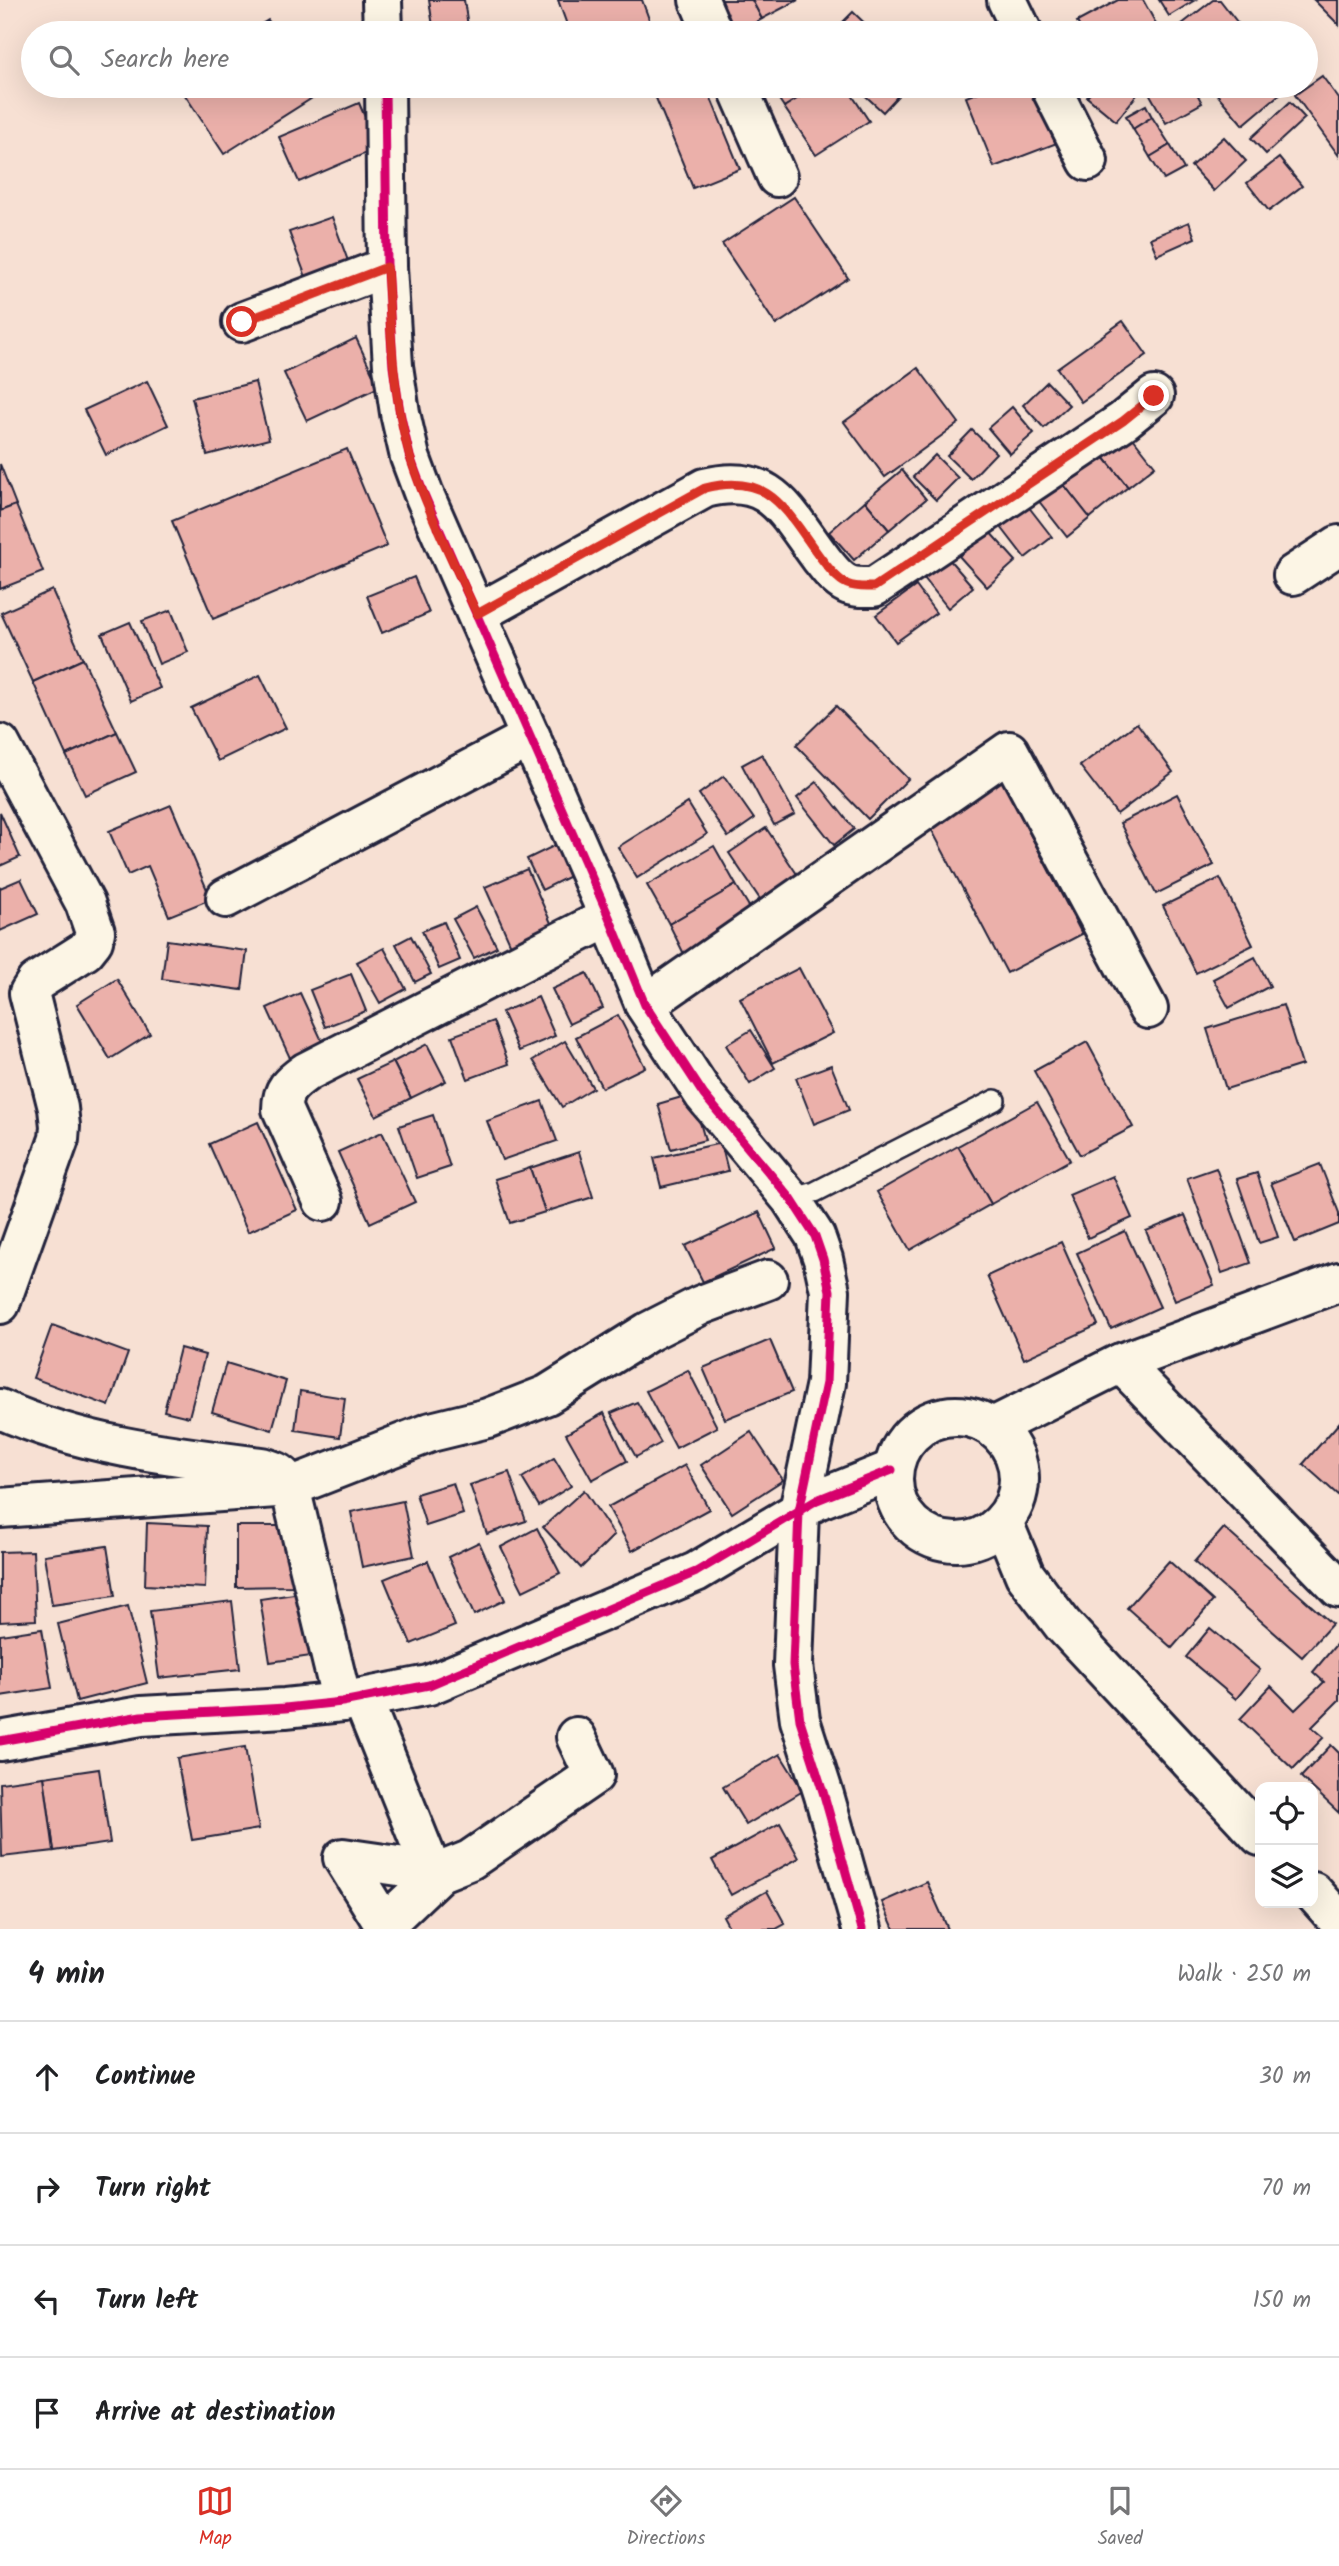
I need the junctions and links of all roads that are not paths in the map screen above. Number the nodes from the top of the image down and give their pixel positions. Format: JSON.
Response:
{"nodes":[{"id":1,"x":382,"y":0,"type":"edge"},
{"id":2,"x":699,"y":0,"type":"edge"},
{"id":3,"x":1006,"y":0,"type":"edge"},
{"id":4,"x":383,"y":21,"type":"edge"},
{"id":5,"x":708,"y":21,"type":"edge"},
{"id":6,"x":1017,"y":21,"type":"edge"},
{"id":7,"x":385,"y":98,"type":"edge"},
{"id":8,"x":742,"y":98,"type":"edge"},
{"id":9,"x":1056,"y":98,"type":"edge"},
{"id":10,"x":1088,"y":161,"type":"dead end"},
{"id":11,"x":778,"y":177,"type":"dead end"},
{"id":12,"x":387,"y":267,"type":"junction"},
{"id":13,"x":242,"y":322,"type":"dead end"},
{"id":14,"x":1154,"y":396,"type":"dead end"},
{"id":15,"x":1339,"y":545,"type":"edge"},
{"id":16,"x":1293,"y":575,"type":"dead end"},
{"id":17,"x":477,"y":614,"type":"junction"},
{"id":18,"x":531,"y":737,"type":"junction"},
{"id":19,"x":0,"y":744,"type":"edge"},
{"id":20,"x":226,"y":898,"type":"dead end"},
{"id":21,"x":609,"y":917,"type":"junction"},
{"id":22,"x":645,"y":1005,"type":"junction"},
{"id":23,"x":1148,"y":1009,"type":"dead end"},
{"id":24,"x":995,"y":1100,"type":"dead end"},
{"id":25,"x":791,"y":1199,"type":"junction"},
{"id":26,"x":323,"y":1202,"type":"dead end"},
{"id":27,"x":4,"y":1277,"type":"edge"},
{"id":28,"x":768,"y":1280,"type":"dead end"},
{"id":29,"x":1339,"y":1282,"type":"edge"},
{"id":30,"x":1121,"y":1363,"type":"junction"},
{"id":31,"x":0,"y":1409,"type":"edge"},
{"id":32,"x":993,"y":1427,"type":"junction"},
{"id":33,"x":892,"y":1470,"type":"junction"},
{"id":34,"x":289,"y":1487,"type":"junction"},
{"id":35,"x":0,"y":1507,"type":"edge"},
{"id":36,"x":799,"y":1511,"type":"junction"},
{"id":37,"x":1003,"y":1522,"type":"junction"},
{"id":38,"x":1339,"y":1588,"type":"edge"},
{"id":39,"x":352,"y":1700,"type":"junction"},
{"id":40,"x":576,"y":1737,"type":"dead end"},
{"id":41,"x":0,"y":1741,"type":"edge"},
{"id":42,"x":1255,"y":1831,"type":"edge"},
{"id":43,"x":436,"y":1872,"type":"junction"},
{"id":44,"x":1318,"y":1898,"type":"edge"},
{"id":45,"x":1339,"y":1921,"type":"edge"},
{"id":46,"x":385,"y":1927,"type":"edge"},
{"id":47,"x":862,"y":1929,"type":"edge"}],
"edges":[{"from":1,"to":4,"type":"street"},
{"from":2,"to":5,"type":"street"},
{"from":3,"to":6,"type":"street"},
{"from":7,"to":12,"type":"street"},
{"from":8,"to":11,"type":"street"},
{"from":9,"to":10,"type":"street"},
{"from":12,"to":13,"type":"street"},
{"from":12,"to":17,"type":"street"},
{"from":14,"to":17,"type":"street"},
{"from":15,"to":16,"type":"street"},
{"from":17,"to":18,"type":"street"},
{"from":18,"to":20,"type":"street"},
{"from":18,"to":21,"type":"street"},
{"from":19,"to":27,"type":"street"},
{"from":21,"to":22,"type":"street"},
{"from":21,"to":26,"type":"street"},
{"from":22,"to":23,"type":"street"},
{"from":22,"to":25,"type":"street"},
{"from":24,"to":25,"type":"lane"},
{"from":25,"to":36,"type":"street"},
{"from":28,"to":34,"type":"street"},
{"from":29,"to":30,"type":"street"},
{"from":30,"to":32,"type":"street"},
{"from":30,"to":38,"type":"street"},
{"from":31,"to":34,"type":"street"},
{"from":32,"to":33,"type":"street"},
{"from":32,"to":37,"type":"street"},
{"from":33,"to":36,"type":"street"},
{"from":33,"to":37,"type":"street"},
{"from":34,"to":35,"type":"street"},
{"from":34,"to":39,"type":"street"},
{"from":36,"to":39,"type":"street"},
{"from":36,"to":47,"type":"street"},
{"from":37,"to":42,"type":"street"},
{"from":39,"to":41,"type":"street"},
{"from":39,"to":43,"type":"street"},
{"from":40,"to":43,"type":"street"},
{"from":43,"to":46,"type":"street"},
{"from":43,"to":46,"type":"street"},
{"from":44,"to":45,"type":"street"}]}
